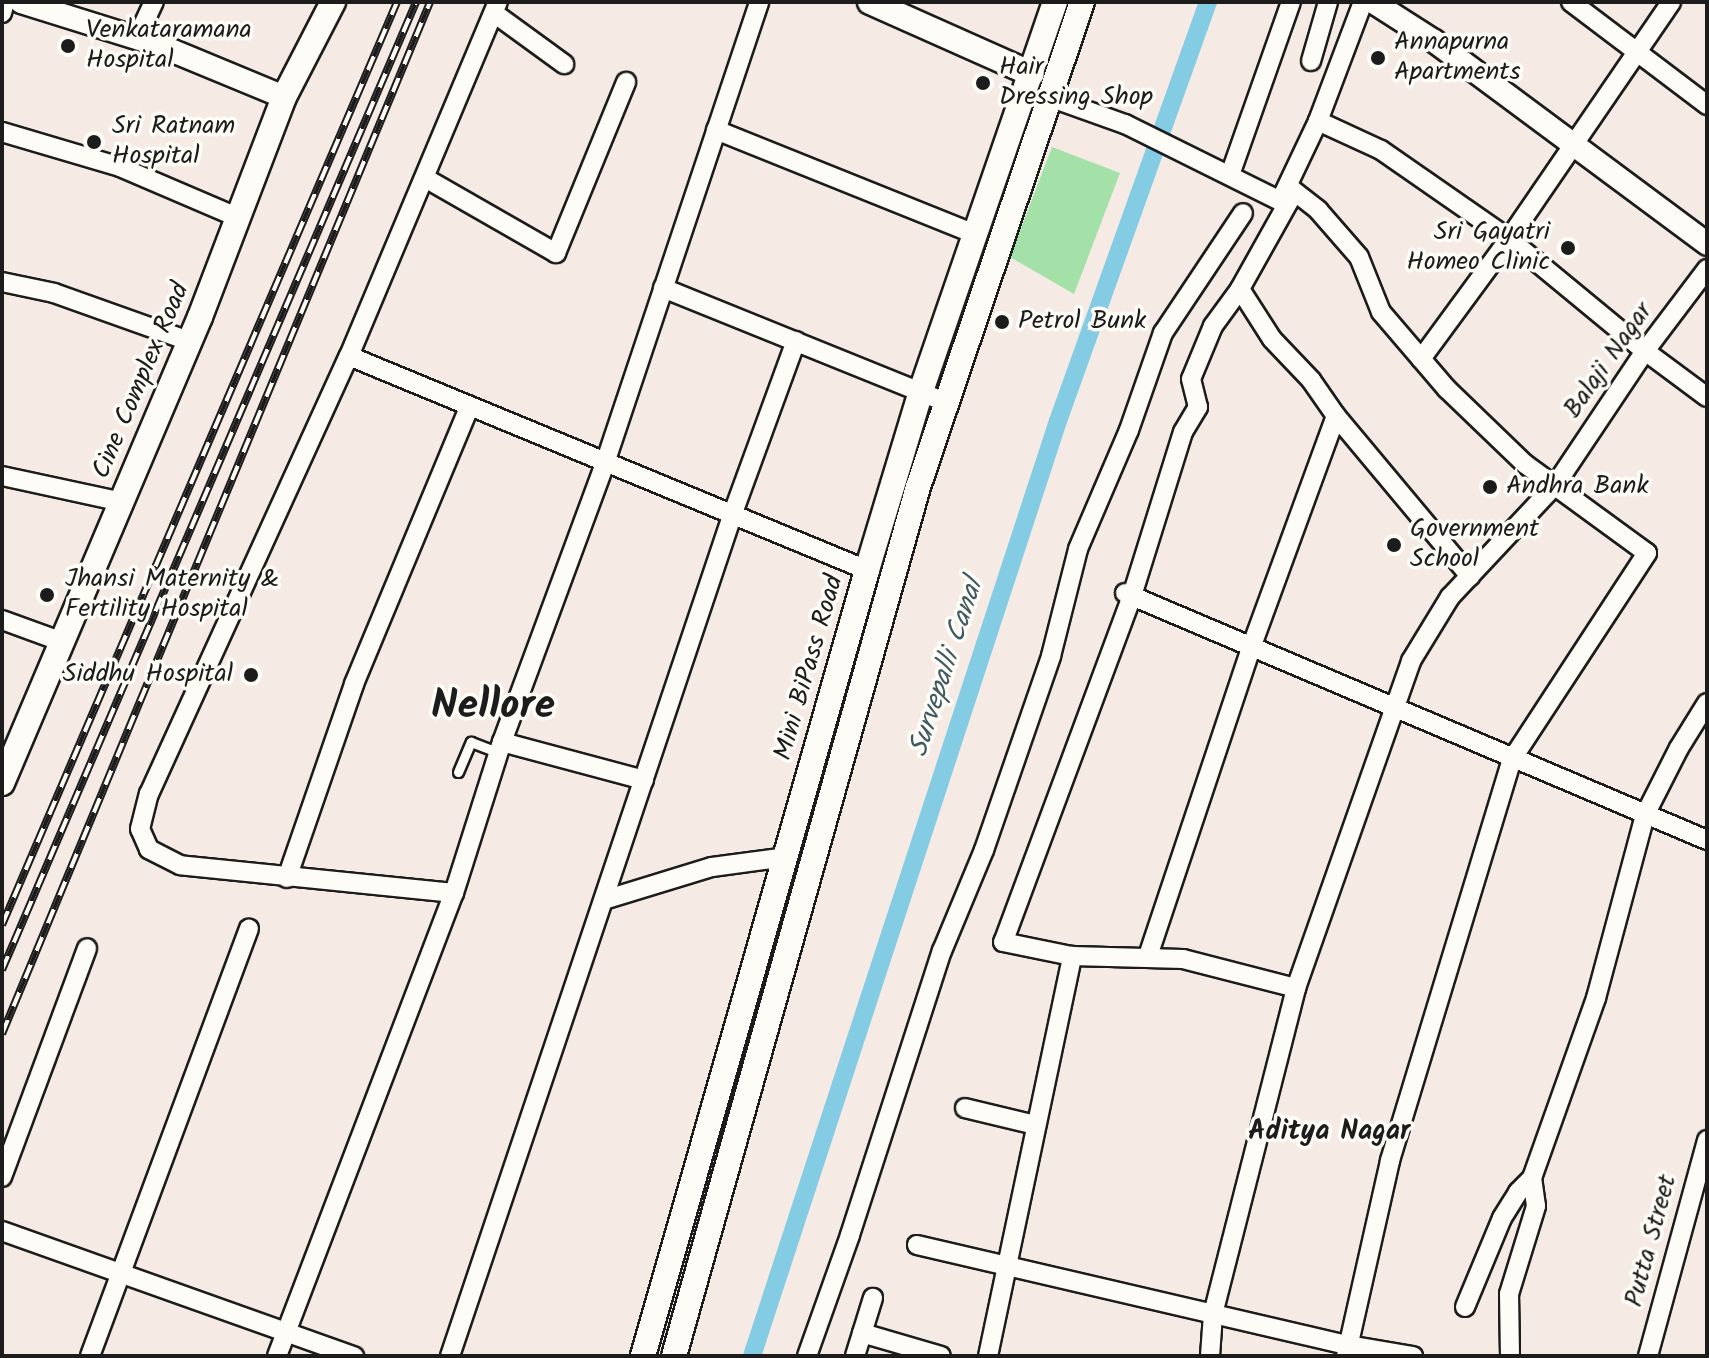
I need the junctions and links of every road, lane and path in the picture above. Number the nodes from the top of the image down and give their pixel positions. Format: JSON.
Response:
{"nodes":[{"id":1,"x":5,"y":2,"type":"edge"},
{"id":2,"x":21,"y":2,"type":"edge"},
{"id":3,"x":154,"y":2,"type":"edge"},
{"id":4,"x":333,"y":2,"type":"edge"},
{"id":5,"x":759,"y":2,"type":"edge"},
{"id":6,"x":870,"y":2,"type":"edge"},
{"id":7,"x":1055,"y":2,"type":"edge"},
{"id":8,"x":1082,"y":2,"type":"edge"},
{"id":9,"x":1291,"y":2,"type":"edge"},
{"id":10,"x":1328,"y":2,"type":"edge"},
{"id":11,"x":1363,"y":2,"type":"edge"},
{"id":12,"x":1373,"y":2,"type":"edge"},
{"id":13,"x":1571,"y":2,"type":"edge"},
{"id":14,"x":1671,"y":2,"type":"edge"},
{"id":15,"x":496,"y":7,"type":"edge"},
{"id":16,"x":2,"y":13,"type":"edge"},
{"id":17,"x":137,"y":38,"type":"junction"},
{"id":18,"x":1635,"y":51,"type":"junction"},
{"id":19,"x":1311,"y":61,"type":"dead end"},
{"id":20,"x":564,"y":64,"type":"dead end"},
{"id":21,"x":1032,"y":74,"type":"junction"},
{"id":22,"x":626,"y":82,"type":"dead end"},
{"id":23,"x":284,"y":97,"type":"junction"},
{"id":24,"x":1049,"y":97,"type":"junction"},
{"id":25,"x":1707,"y":105,"type":"edge"},
{"id":26,"x":1318,"y":121,"type":"junction"},
{"id":27,"x":716,"y":130,"type":"junction"},
{"id":28,"x":2,"y":132,"type":"edge"},
{"id":29,"x":1574,"y":145,"type":"junction"},
{"id":30,"x":1230,"y":175,"type":"junction"},
{"id":31,"x":425,"y":178,"type":"junction"},
{"id":32,"x":1287,"y":196,"type":"junction"},
{"id":33,"x":1243,"y":213,"type":"dead end"},
{"id":34,"x":239,"y":218,"type":"junction"},
{"id":35,"x":975,"y":234,"type":"junction"},
{"id":36,"x":1509,"y":239,"type":"junction"},
{"id":37,"x":1707,"y":244,"type":"edge"},
{"id":38,"x":1707,"y":269,"type":"edge"},
{"id":39,"x":2,"y":282,"type":"edge"},
{"id":40,"x":663,"y":288,"type":"junction"},
{"id":41,"x":1240,"y":289,"type":"junction"},
{"id":42,"x":189,"y":341,"type":"junction"},
{"id":43,"x":796,"y":341,"type":"junction"},
{"id":44,"x":1645,"y":351,"type":"junction"},
{"id":45,"x":349,"y":356,"type":"junction"},
{"id":46,"x":1421,"y":359,"type":"junction"},
{"id":47,"x":920,"y":394,"type":"junction"},
{"id":48,"x":1707,"y":397,"type":"edge"},
{"id":49,"x":945,"y":402,"type":"junction"},
{"id":50,"x":470,"y":406,"type":"junction"},
{"id":51,"x":1336,"y":416,"type":"junction"},
{"id":52,"x":605,"y":463,"type":"junction"},
{"id":53,"x":2,"y":476,"type":"edge"},
{"id":54,"x":1556,"y":484,"type":"junction"},
{"id":55,"x":122,"y":502,"type":"junction"},
{"id":56,"x":733,"y":513,"type":"junction"},
{"id":57,"x":867,"y":570,"type":"junction"},
{"id":58,"x":1470,"y":576,"type":"junction"},
{"id":59,"x":1129,"y":595,"type":"junction"},
{"id":60,"x":2,"y":620,"type":"edge"},
{"id":61,"x":60,"y":641,"type":"junction"},
{"id":62,"x":1251,"y":648,"type":"junction"},
{"id":63,"x":1707,"y":703,"type":"edge"},
{"id":64,"x":1392,"y":705,"type":"junction"},
{"id":65,"x":501,"y":748,"type":"junction"},
{"id":66,"x":1512,"y":759,"type":"junction"},
{"id":67,"x":458,"y":772,"type":"dead end"},
{"id":68,"x":644,"y":780,"type":"junction"},
{"id":69,"x":2,"y":783,"type":"edge"},
{"id":70,"x":1645,"y":815,"type":"junction"},
{"id":71,"x":1707,"y":840,"type":"edge"},
{"id":72,"x":787,"y":857,"type":"junction"},
{"id":73,"x":287,"y":878,"type":"junction"},
{"id":74,"x":454,"y":893,"type":"junction"},
{"id":75,"x":604,"y":900,"type":"junction"},
{"id":76,"x":249,"y":929,"type":"dead end"},
{"id":77,"x":87,"y":948,"type":"dead end"},
{"id":78,"x":1072,"y":956,"type":"junction"},
{"id":79,"x":1148,"y":956,"type":"junction"},
{"id":80,"x":1296,"y":988,"type":"junction"},
{"id":81,"x":965,"y":1108,"type":"dead end"},
{"id":82,"x":1036,"y":1125,"type":"junction"},
{"id":83,"x":1707,"y":1140,"type":"edge"},
{"id":84,"x":2,"y":1177,"type":"edge"},
{"id":85,"x":1532,"y":1178,"type":"junction"},
{"id":86,"x":2,"y":1231,"type":"edge"},
{"id":87,"x":917,"y":1245,"type":"dead end"},
{"id":88,"x":1005,"y":1266,"type":"junction"},
{"id":89,"x":122,"y":1274,"type":"junction"},
{"id":90,"x":873,"y":1298,"type":"dead end"},
{"id":91,"x":1465,"y":1307,"type":"dead end"},
{"id":92,"x":1213,"y":1314,"type":"junction"},
{"id":93,"x":286,"y":1332,"type":"junction"},
{"id":94,"x":862,"y":1333,"type":"junction"},
{"id":95,"x":1347,"y":1350,"type":"edge"},
{"id":96,"x":90,"y":1356,"type":"edge"},
{"id":97,"x":277,"y":1356,"type":"edge"},
{"id":98,"x":354,"y":1356,"type":"edge"},
{"id":99,"x":450,"y":1356,"type":"edge"},
{"id":100,"x":643,"y":1356,"type":"edge"},
{"id":101,"x":674,"y":1356,"type":"edge"},
{"id":102,"x":807,"y":1356,"type":"edge"},
{"id":103,"x":855,"y":1356,"type":"edge"},
{"id":104,"x":941,"y":1356,"type":"edge"},
{"id":105,"x":988,"y":1356,"type":"edge"},
{"id":106,"x":1210,"y":1356,"type":"edge"},
{"id":107,"x":1413,"y":1356,"type":"edge"},
{"id":108,"x":1510,"y":1356,"type":"edge"},
{"id":109,"x":1648,"y":1356,"type":"edge"}],
"edges":[{"from":1,"to":16,"type":"street"},
{"from":2,"to":17,"type":"street"},
{"from":3,"to":17,"type":"street"},
{"from":4,"to":23,"type":"main road","name":"Cine Complex Road"},
{"from":5,"to":27,"type":"street"},
{"from":6,"to":21,"type":"main road"},
{"from":7,"to":21,"type":"main road","name":"Mini BiPass Road"},
{"from":8,"to":24,"type":"main road"},
{"from":9,"to":30,"type":"street"},
{"from":10,"to":19,"type":"street"},
{"from":11,"to":26,"type":"street"},
{"from":12,"to":29,"type":"street"},
{"from":13,"to":18,"type":"street"},
{"from":14,"to":18,"type":"street"},
{"from":15,"to":20,"type":"street"},
{"from":15,"to":31,"type":"street"},
{"from":17,"to":23,"type":"street"},
{"from":18,"to":25,"type":"street"},
{"from":18,"to":29,"type":"street"},
{"from":21,"to":35,"type":"main road","name":"Mini BiPass Road"},
{"from":22,"to":31,"type":"street"},
{"from":23,"to":34,"type":"main road","name":"Cine Complex Road"},
{"from":24,"to":30,"type":"street"},
{"from":24,"to":49,"type":"main road"},
{"from":26,"to":32,"type":"street"},
{"from":26,"to":36,"type":"street"},
{"from":27,"to":35,"type":"street"},
{"from":27,"to":40,"type":"street"},
{"from":28,"to":34,"type":"street"},
{"from":29,"to":36,"type":"street"},
{"from":29,"to":37,"type":"street"},
{"from":30,"to":32,"type":"street"},
{"from":31,"to":45,"type":"street"},
{"from":32,"to":41,"type":"street"},
{"from":32,"to":46,"type":"street"},
{"from":33,"to":102,"type":"street"},
{"from":34,"to":42,"type":"main road","name":"Cine Complex Road"},
{"from":35,"to":47,"type":"main road","name":"Mini BiPass Road"},
{"from":36,"to":44,"type":"street"},
{"from":36,"to":46,"type":"street"},
{"from":38,"to":44,"type":"street","name":"Balaji Nagar"},
{"from":39,"to":42,"type":"street"},
{"from":40,"to":43,"type":"street"},
{"from":40,"to":52,"type":"street"},
{"from":41,"to":51,"type":"street"},
{"from":41,"to":59,"type":"street"},
{"from":42,"to":55,"type":"main road","name":"Cine Complex Road"},
{"from":43,"to":47,"type":"street"},
{"from":43,"to":56,"type":"street"},
{"from":44,"to":48,"type":"street"},
{"from":44,"to":54,"type":"street","name":"Balaji Nagar"},
{"from":45,"to":50,"type":"street"},
{"from":45,"to":73,"type":"street"},
{"from":46,"to":54,"type":"street"},
{"from":47,"to":49,"type":"street"},
{"from":47,"to":57,"type":"main road","name":"Mini BiPass Road"},
{"from":49,"to":101,"type":"main road"},
{"from":50,"to":52,"type":"street"},
{"from":50,"to":73,"type":"street"},
{"from":51,"to":58,"type":"street"},
{"from":51,"to":62,"type":"street"},
{"from":52,"to":56,"type":"street"},
{"from":52,"to":65,"type":"street"},
{"from":53,"to":55,"type":"street"},
{"from":54,"to":58,"type":"street","name":"Balaji Nagar"},
{"from":54,"to":66,"type":"street"},
{"from":55,"to":61,"type":"main road","name":"Cine Complex Road"},
{"from":56,"to":57,"type":"street"},
{"from":56,"to":68,"type":"street"},
{"from":57,"to":72,"type":"main road","name":"Mini BiPass Road"},
{"from":58,"to":64,"type":"street","name":"Balaji Nagar"},
{"from":59,"to":62,"type":"street"},
{"from":59,"to":78,"type":"street"},
{"from":60,"to":61,"type":"street"},
{"from":61,"to":69,"type":"main road","name":"Cine Complex Road"},
{"from":62,"to":64,"type":"street"},
{"from":62,"to":79,"type":"street"},
{"from":63,"to":70,"type":"street"},
{"from":64,"to":66,"type":"street"},
{"from":64,"to":80,"type":"street","name":"Balaji Nagar"},
{"from":65,"to":67,"type":"lane"},
{"from":65,"to":68,"type":"street"},
{"from":65,"to":74,"type":"street"},
{"from":66,"to":70,"type":"street"},
{"from":66,"to":95,"type":"street"},
{"from":68,"to":75,"type":"street"},
{"from":70,"to":71,"type":"street"},
{"from":70,"to":85,"type":"street"},
{"from":72,"to":75,"type":"street"},
{"from":72,"to":100,"type":"main road","name":"Mini BiPass Road"},
{"from":73,"to":74,"type":"street"},
{"from":74,"to":93,"type":"street"},
{"from":75,"to":99,"type":"street"},
{"from":76,"to":89,"type":"street"},
{"from":77,"to":84,"type":"street"},
{"from":78,"to":79,"type":"street"},
{"from":78,"to":82,"type":"street"},
{"from":79,"to":80,"type":"street"},
{"from":80,"to":92,"type":"street","name":"Balaji Nagar"},
{"from":81,"to":82,"type":"street"},
{"from":82,"to":88,"type":"street"},
{"from":83,"to":109,"type":"street","name":"Putta Street"},
{"from":85,"to":91,"type":"street"},
{"from":85,"to":108,"type":"street"},
{"from":86,"to":89,"type":"street"},
{"from":87,"to":88,"type":"street"},
{"from":88,"to":92,"type":"street"},
{"from":88,"to":105,"type":"street"},
{"from":89,"to":93,"type":"street"},
{"from":89,"to":96,"type":"street"},
{"from":90,"to":94,"type":"street"},
{"from":92,"to":95,"type":"street"},
{"from":92,"to":106,"type":"street","name":"Balaji Nagar"},
{"from":93,"to":97,"type":"street"},
{"from":93,"to":98,"type":"street"},
{"from":94,"to":103,"type":"street"},
{"from":94,"to":104,"type":"street"},
{"from":95,"to":107,"type":"street"}]}
